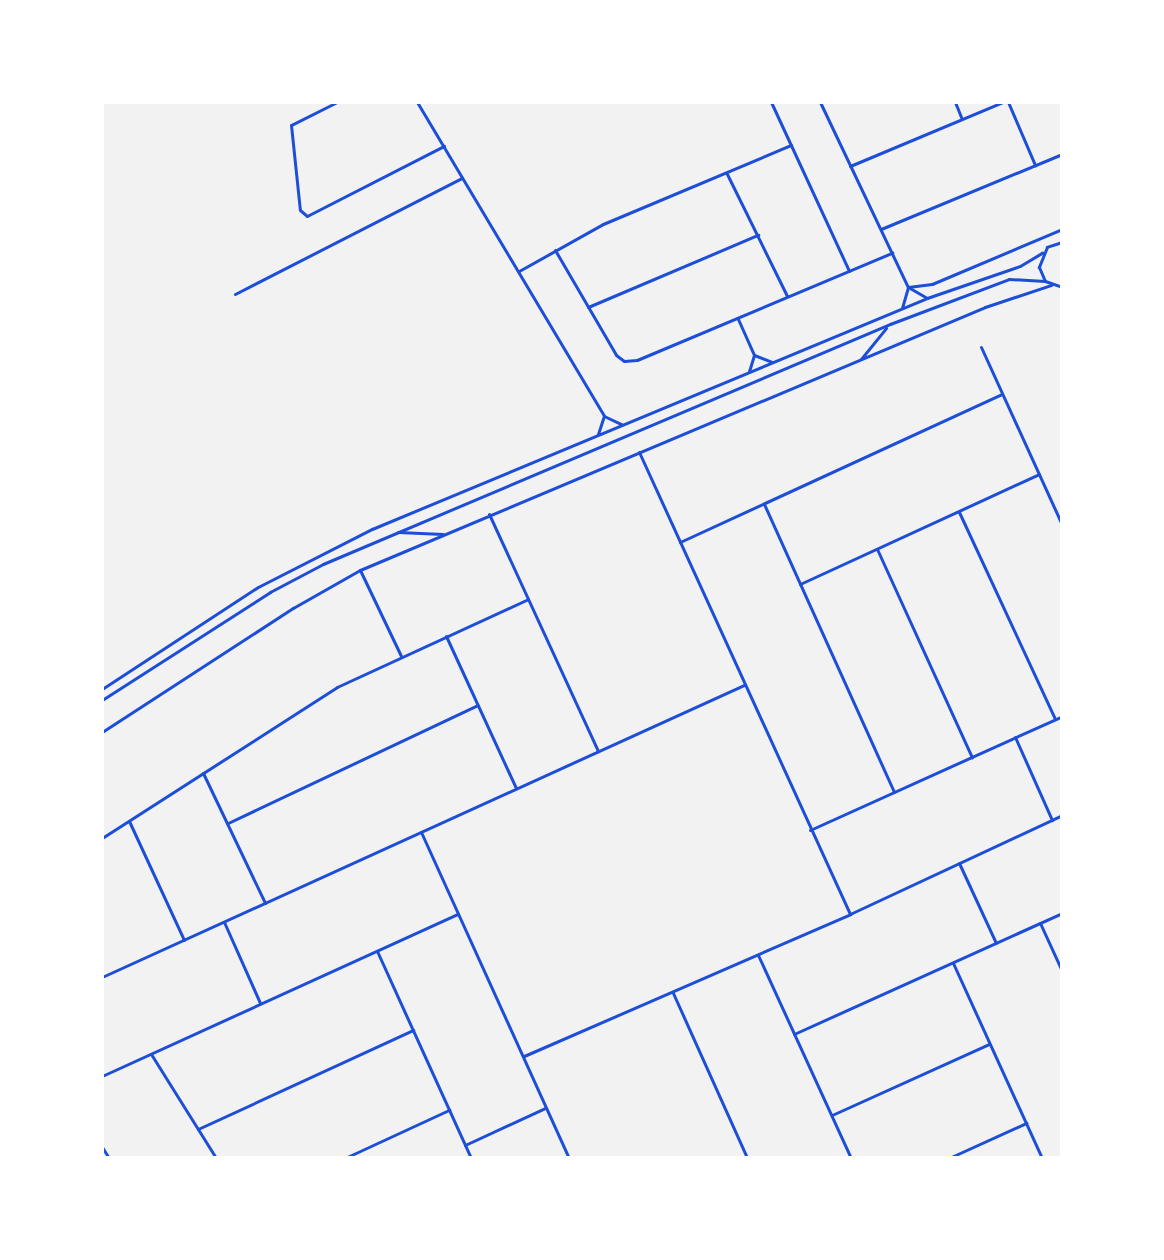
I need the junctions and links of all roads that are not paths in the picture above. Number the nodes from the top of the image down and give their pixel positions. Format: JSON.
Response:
{"nodes":[{"id":1,"x":337,"y":102,"type":"edge"},
{"id":2,"x":417,"y":102,"type":"edge"},
{"id":3,"x":771,"y":102,"type":"edge"},
{"id":4,"x":820,"y":102,"type":"edge"},
{"id":5,"x":955,"y":102,"type":"edge"},
{"id":6,"x":1006,"y":102,"type":"edge"},
{"id":7,"x":962,"y":119,"type":"junction"},
{"id":8,"x":791,"y":145,"type":"junction"},
{"id":9,"x":444,"y":146,"type":"junction"},
{"id":10,"x":1062,"y":154,"type":"edge"},
{"id":11,"x":1035,"y":165,"type":"junction"},
{"id":12,"x":850,"y":166,"type":"junction"},
{"id":13,"x":727,"y":174,"type":"junction"},
{"id":14,"x":462,"y":178,"type":"junction"},
{"id":15,"x":881,"y":229,"type":"junction"},
{"id":16,"x":1062,"y":229,"type":"edge"},
{"id":17,"x":758,"y":235,"type":"junction"},
{"id":18,"x":1062,"y":242,"type":"edge"},
{"id":19,"x":555,"y":250,"type":"junction"},
{"id":20,"x":892,"y":253,"type":"junction"},
{"id":21,"x":1042,"y":253,"type":"junction"},
{"id":22,"x":519,"y":271,"type":"junction"},
{"id":23,"x":849,"y":271,"type":"junction"},
{"id":24,"x":1045,"y":281,"type":"junction"},
{"id":25,"x":1051,"y":285,"type":"junction"},
{"id":26,"x":908,"y":287,"type":"junction"},
{"id":27,"x":1061,"y":288,"type":"edge"},
{"id":28,"x":235,"y":294,"type":"dead end"},
{"id":29,"x":788,"y":297,"type":"junction"},
{"id":30,"x":927,"y":298,"type":"junction"},
{"id":31,"x":588,"y":307,"type":"junction"},
{"id":32,"x":902,"y":308,"type":"junction"},
{"id":33,"x":738,"y":319,"type":"junction"},
{"id":34,"x":890,"y":324,"type":"junction"},
{"id":35,"x":981,"y":347,"type":"dead end"},
{"id":36,"x":754,"y":355,"type":"junction"},
{"id":37,"x":861,"y":359,"type":"junction"},
{"id":38,"x":774,"y":362,"type":"junction"},
{"id":39,"x":748,"y":373,"type":"junction"},
{"id":40,"x":1002,"y":394,"type":"junction"},
{"id":41,"x":604,"y":416,"type":"junction"},
{"id":42,"x":624,"y":424,"type":"junction"},
{"id":43,"x":597,"y":435,"type":"junction"},
{"id":44,"x":639,"y":452,"type":"junction"},
{"id":45,"x":1039,"y":474,"type":"junction"},
{"id":46,"x":764,"y":504,"type":"junction"},
{"id":47,"x":959,"y":511,"type":"junction"},
{"id":48,"x":489,"y":514,"type":"junction"},
{"id":49,"x":1062,"y":525,"type":"edge"},
{"id":50,"x":394,"y":532,"type":"junction"},
{"id":51,"x":443,"y":534,"type":"junction"},
{"id":52,"x":680,"y":542,"type":"junction"},
{"id":53,"x":877,"y":549,"type":"junction"},
{"id":54,"x":360,"y":570,"type":"junction"},
{"id":55,"x":800,"y":584,"type":"junction"},
{"id":56,"x":528,"y":599,"type":"junction"},
{"id":57,"x":446,"y":636,"type":"junction"},
{"id":58,"x":401,"y":656,"type":"junction"},
{"id":59,"x":744,"y":685,"type":"junction"},
{"id":60,"x":102,"y":689,"type":"edge"},
{"id":61,"x":102,"y":700,"type":"edge"},
{"id":62,"x":478,"y":705,"type":"junction"},
{"id":63,"x":1062,"y":716,"type":"edge"},
{"id":64,"x":1055,"y":719,"type":"junction"},
{"id":65,"x":102,"y":732,"type":"edge"},
{"id":66,"x":1015,"y":737,"type":"junction"},
{"id":67,"x":598,"y":751,"type":"junction"},
{"id":68,"x":972,"y":757,"type":"junction"},
{"id":69,"x":203,"y":773,"type":"junction"},
{"id":70,"x":516,"y":788,"type":"junction"},
{"id":71,"x":894,"y":792,"type":"junction"},
{"id":72,"x":1062,"y":815,"type":"edge"},
{"id":73,"x":1052,"y":820,"type":"junction"},
{"id":74,"x":129,"y":821,"type":"junction"},
{"id":75,"x":228,"y":823,"type":"junction"},
{"id":76,"x":810,"y":830,"type":"junction"},
{"id":77,"x":421,"y":832,"type":"junction"},
{"id":78,"x":102,"y":838,"type":"edge"},
{"id":79,"x":959,"y":863,"type":"junction"},
{"id":80,"x":265,"y":903,"type":"junction"},
{"id":81,"x":1062,"y":913,"type":"edge"},
{"id":82,"x":458,"y":914,"type":"junction"},
{"id":83,"x":850,"y":914,"type":"junction"},
{"id":84,"x":223,"y":922,"type":"junction"},
{"id":85,"x":1040,"y":923,"type":"junction"},
{"id":86,"x":184,"y":940,"type":"junction"},
{"id":87,"x":996,"y":943,"type":"junction"},
{"id":88,"x":377,"y":951,"type":"junction"},
{"id":89,"x":758,"y":955,"type":"junction"},
{"id":90,"x":953,"y":963,"type":"junction"},
{"id":91,"x":1062,"y":971,"type":"edge"},
{"id":92,"x":102,"y":976,"type":"edge"},
{"id":93,"x":673,"y":993,"type":"junction"},
{"id":94,"x":260,"y":1003,"type":"junction"},
{"id":95,"x":413,"y":1030,"type":"junction"},
{"id":96,"x":794,"y":1034,"type":"junction"},
{"id":97,"x":990,"y":1044,"type":"junction"},
{"id":98,"x":151,"y":1054,"type":"junction"},
{"id":99,"x":524,"y":1056,"type":"junction"},
{"id":100,"x":102,"y":1076,"type":"edge"},
{"id":101,"x":546,"y":1108,"type":"junction"},
{"id":102,"x":449,"y":1110,"type":"junction"},
{"id":103,"x":832,"y":1115,"type":"junction"},
{"id":104,"x":1026,"y":1123,"type":"junction"},
{"id":105,"x":198,"y":1129,"type":"junction"},
{"id":106,"x":465,"y":1145,"type":"junction"},
{"id":107,"x":102,"y":1147,"type":"edge"},
{"id":108,"x":109,"y":1158,"type":"edge"},
{"id":109,"x":216,"y":1158,"type":"edge"},
{"id":110,"x":345,"y":1158,"type":"edge"},
{"id":111,"x":471,"y":1158,"type":"edge"},
{"id":112,"x":569,"y":1158,"type":"edge"},
{"id":113,"x":747,"y":1158,"type":"edge"},
{"id":114,"x":851,"y":1158,"type":"edge"},
{"id":115,"x":949,"y":1158,"type":"edge"},
{"id":116,"x":1042,"y":1158,"type":"edge"}],
"edges":[{"from":1,"to":9,"type":"street"},
{"from":2,"to":9,"type":"street"},
{"from":3,"to":8,"type":"street"},
{"from":4,"to":12,"type":"street"},
{"from":5,"to":7,"type":"street"},
{"from":6,"to":7,"type":"street"},
{"from":6,"to":11,"type":"street"},
{"from":7,"to":12,"type":"street"},
{"from":8,"to":13,"type":"street"},
{"from":8,"to":23,"type":"street"},
{"from":9,"to":14,"type":"street"},
{"from":10,"to":11,"type":"street"},
{"from":11,"to":15,"type":"street"},
{"from":12,"to":15,"type":"street"},
{"from":13,"to":17,"type":"street"},
{"from":13,"to":19,"type":"street"},
{"from":14,"to":22,"type":"street"},
{"from":14,"to":28,"type":"street"},
{"from":15,"to":20,"type":"street"},
{"from":16,"to":26,"type":"street"},
{"from":17,"to":29,"type":"street"},
{"from":17,"to":31,"type":"street"},
{"from":18,"to":21,"type":"street"},
{"from":19,"to":22,"type":"street"},
{"from":19,"to":31,"type":"street"},
{"from":20,"to":23,"type":"street"},
{"from":20,"to":26,"type":"street"},
{"from":21,"to":24,"type":"street"},
{"from":21,"to":30,"type":"street"},
{"from":22,"to":41,"type":"street"},
{"from":23,"to":29,"type":"street"},
{"from":24,"to":25,"type":"street"},
{"from":24,"to":34,"type":"street"},
{"from":25,"to":27,"type":"street"},
{"from":25,"to":37,"type":"street"},
{"from":26,"to":30,"type":"street"},
{"from":26,"to":32,"type":"street"},
{"from":29,"to":33,"type":"street"},
{"from":30,"to":32,"type":"street"},
{"from":31,"to":33,"type":"street"},
{"from":32,"to":38,"type":"street"},
{"from":33,"to":36,"type":"street"},
{"from":34,"to":37,"type":"street"},
{"from":34,"to":50,"type":"street"},
{"from":35,"to":40,"type":"street"},
{"from":36,"to":38,"type":"street"},
{"from":36,"to":39,"type":"street"},
{"from":37,"to":44,"type":"street"},
{"from":38,"to":39,"type":"street"},
{"from":39,"to":42,"type":"street"},
{"from":40,"to":45,"type":"street"},
{"from":40,"to":46,"type":"street"},
{"from":41,"to":42,"type":"street"},
{"from":41,"to":43,"type":"street"},
{"from":42,"to":43,"type":"street"},
{"from":43,"to":60,"type":"street"},
{"from":44,"to":48,"type":"street"},
{"from":44,"to":52,"type":"street"},
{"from":45,"to":47,"type":"street"},
{"from":45,"to":49,"type":"street"},
{"from":46,"to":52,"type":"street"},
{"from":46,"to":55,"type":"street"},
{"from":47,"to":53,"type":"street"},
{"from":47,"to":64,"type":"street"},
{"from":48,"to":51,"type":"street"},
{"from":48,"to":56,"type":"street"},
{"from":50,"to":51,"type":"street"},
{"from":50,"to":61,"type":"street"},
{"from":51,"to":54,"type":"street"},
{"from":52,"to":59,"type":"street"},
{"from":53,"to":55,"type":"street"},
{"from":53,"to":68,"type":"street"},
{"from":54,"to":58,"type":"street"},
{"from":54,"to":65,"type":"street"},
{"from":55,"to":71,"type":"street"},
{"from":56,"to":57,"type":"street"},
{"from":56,"to":67,"type":"street"},
{"from":57,"to":58,"type":"street"},
{"from":57,"to":62,"type":"street"},
{"from":58,"to":69,"type":"street"},
{"from":59,"to":67,"type":"street"},
{"from":59,"to":76,"type":"street"},
{"from":62,"to":70,"type":"street"},
{"from":62,"to":75,"type":"street"},
{"from":63,"to":64,"type":"street"},
{"from":64,"to":66,"type":"street"},
{"from":66,"to":68,"type":"street"},
{"from":66,"to":73,"type":"street"},
{"from":67,"to":70,"type":"street"},
{"from":68,"to":71,"type":"street"},
{"from":69,"to":74,"type":"street"},
{"from":69,"to":75,"type":"street"},
{"from":70,"to":77,"type":"street"},
{"from":71,"to":76,"type":"street"},
{"from":72,"to":73,"type":"street"},
{"from":73,"to":79,"type":"street"},
{"from":74,"to":78,"type":"street"},
{"from":74,"to":86,"type":"street"},
{"from":75,"to":80,"type":"street"},
{"from":76,"to":83,"type":"street"},
{"from":77,"to":80,"type":"street"},
{"from":77,"to":82,"type":"street"},
{"from":79,"to":83,"type":"street"},
{"from":79,"to":87,"type":"street"},
{"from":80,"to":84,"type":"street"},
{"from":81,"to":85,"type":"street"},
{"from":82,"to":88,"type":"street"},
{"from":82,"to":99,"type":"street"},
{"from":83,"to":89,"type":"street"},
{"from":84,"to":86,"type":"street"},
{"from":84,"to":94,"type":"street"},
{"from":85,"to":87,"type":"street"},
{"from":85,"to":91,"type":"street"},
{"from":86,"to":92,"type":"street"},
{"from":87,"to":90,"type":"street"},
{"from":88,"to":94,"type":"street"},
{"from":88,"to":95,"type":"street"},
{"from":89,"to":93,"type":"street"},
{"from":89,"to":96,"type":"street"},
{"from":90,"to":96,"type":"street"},
{"from":90,"to":97,"type":"street"},
{"from":93,"to":99,"type":"street"},
{"from":93,"to":113,"type":"street"},
{"from":94,"to":98,"type":"street"},
{"from":95,"to":102,"type":"street"},
{"from":95,"to":105,"type":"street"},
{"from":96,"to":103,"type":"street"},
{"from":97,"to":103,"type":"street"},
{"from":97,"to":104,"type":"street"},
{"from":98,"to":100,"type":"street"},
{"from":98,"to":105,"type":"street"},
{"from":99,"to":101,"type":"street"},
{"from":101,"to":106,"type":"street"},
{"from":101,"to":112,"type":"street"},
{"from":102,"to":106,"type":"street"},
{"from":102,"to":110,"type":"street"},
{"from":103,"to":114,"type":"street"},
{"from":104,"to":115,"type":"street"},
{"from":104,"to":116,"type":"street"},
{"from":105,"to":109,"type":"street"},
{"from":106,"to":111,"type":"street"},
{"from":107,"to":108,"type":"street"}]}
